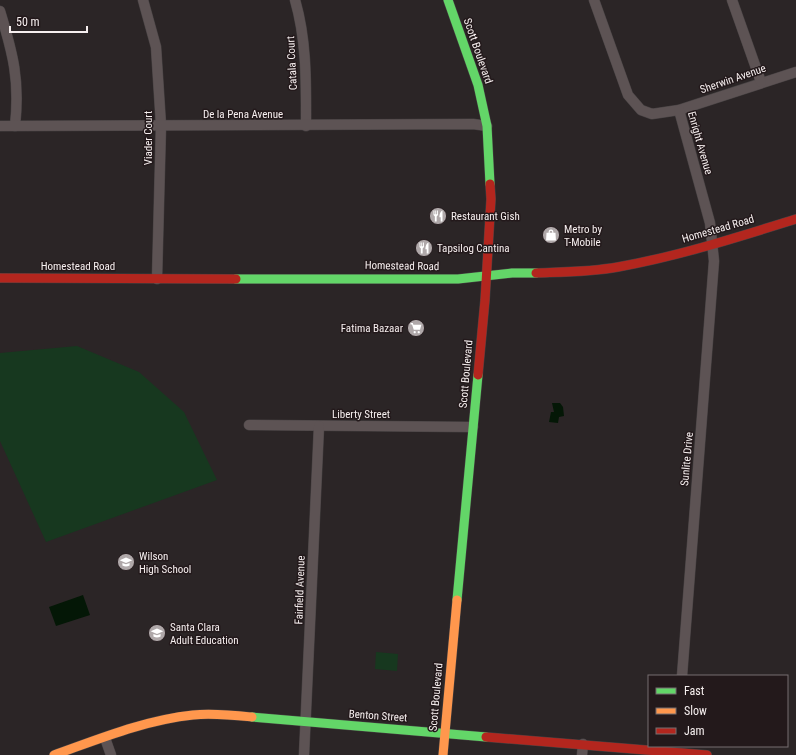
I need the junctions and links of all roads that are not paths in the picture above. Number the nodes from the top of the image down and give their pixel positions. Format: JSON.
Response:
{"nodes":[{"id":1,"x":143,"y":0,"type":"edge"},
{"id":2,"x":295,"y":0,"type":"edge"},
{"id":3,"x":448,"y":0,"type":"edge"},
{"id":4,"x":594,"y":0,"type":"edge"},
{"id":5,"x":732,"y":0,"type":"edge"},
{"id":6,"x":0,"y":11,"type":"edge"},
{"id":7,"x":796,"y":72,"type":"edge"},
{"id":8,"x":761,"y":82,"type":"junction"},
{"id":9,"x":679,"y":110,"type":"junction"},
{"id":10,"x":161,"y":125,"type":"junction"},
{"id":11,"x":0,"y":126,"type":"edge"},
{"id":12,"x":15,"y":126,"type":"junction"},
{"id":13,"x":306,"y":126,"type":"junction"},
{"id":14,"x":487,"y":126,"type":"junction"},
{"id":15,"x":796,"y":219,"type":"edge"},
{"id":16,"x":713,"y":244,"type":"junction"},
{"id":17,"x":487,"y":276,"type":"junction"},
{"id":18,"x":0,"y":278,"type":"edge"},
{"id":19,"x":157,"y":279,"type":"junction"},
{"id":20,"x":249,"y":425,"type":"dead end"},
{"id":21,"x":319,"y":426,"type":"junction"},
{"id":22,"x":473,"y":427,"type":"junction"},
{"id":23,"x":682,"y":675,"type":"edge"},
{"id":24,"x":306,"y":722,"type":"junction"},
{"id":25,"x":445,"y":733,"type":"junction"},
{"id":26,"x":105,"y":738,"type":"junction"},
{"id":27,"x":583,"y":744,"type":"junction"},
{"id":28,"x":676,"y":749,"type":"edge"},
{"id":29,"x":54,"y":755,"type":"edge"},
{"id":30,"x":111,"y":755,"type":"edge"},
{"id":31,"x":304,"y":755,"type":"edge"},
{"id":32,"x":443,"y":755,"type":"edge"},
{"id":33,"x":582,"y":755,"type":"edge"},
{"id":34,"x":707,"y":755,"type":"edge"}],
"edges":[{"from":1,"to":10,"type":"street","name":"Viader Court"},
{"from":2,"to":13,"type":"street","name":"Catala Court"},
{"from":3,"to":14,"type":"main road","name":"Scott Boulevard"},
{"from":4,"to":9,"type":"street","name":"Enright Avenue"},
{"from":5,"to":8,"type":"street"},
{"from":6,"to":12,"type":"street"},
{"from":7,"to":8,"type":"street","name":"Sherwin Avenue"},
{"from":8,"to":9,"type":"street","name":"Sherwin Avenue"},
{"from":9,"to":16,"type":"street","name":"Enright Avenue"},
{"from":10,"to":12,"type":"street","name":"De la Pena Avenue"},
{"from":10,"to":13,"type":"street","name":"De la Pena Avenue"},
{"from":10,"to":19,"type":"street","name":"Viader Court"},
{"from":11,"to":12,"type":"street","name":"De la Pena Avenue"},
{"from":13,"to":14,"type":"street","name":"De la Pena Avenue"},
{"from":14,"to":17,"type":"main road","name":"Scott Boulevard"},
{"from":15,"to":16,"type":"main road","name":"Homestead Road"},
{"from":16,"to":17,"type":"main road","name":"Homestead Road"},
{"from":16,"to":23,"type":"street","name":"Sunlite Drive"},
{"from":17,"to":19,"type":"main road","name":"Homestead Road"},
{"from":17,"to":22,"type":"main road","name":"Scott Boulevard"},
{"from":18,"to":19,"type":"main road","name":"Homestead Road"},
{"from":20,"to":21,"type":"street","name":"Liberty Street"},
{"from":21,"to":22,"type":"street","name":"Liberty Street"},
{"from":21,"to":24,"type":"street","name":"Fairfield Avenue"},
{"from":22,"to":25,"type":"main road","name":"Scott Boulevard"},
{"from":24,"to":25,"type":"main road","name":"Benton Street"},
{"from":24,"to":26,"type":"main road","name":"Benton Street"},
{"from":24,"to":31,"type":"street","name":"Fairfield Avenue"},
{"from":25,"to":27,"type":"main road","name":"Benton Street"},
{"from":25,"to":32,"type":"main road","name":"Scott Boulevard"},
{"from":26,"to":29,"type":"main road","name":"Benton Street"},
{"from":26,"to":30,"type":"street"},
{"from":27,"to":28,"type":"main road","name":"Benton Street"},
{"from":27,"to":33,"type":"street"},
{"from":28,"to":34,"type":"main road","name":"Benton Street"}]}
